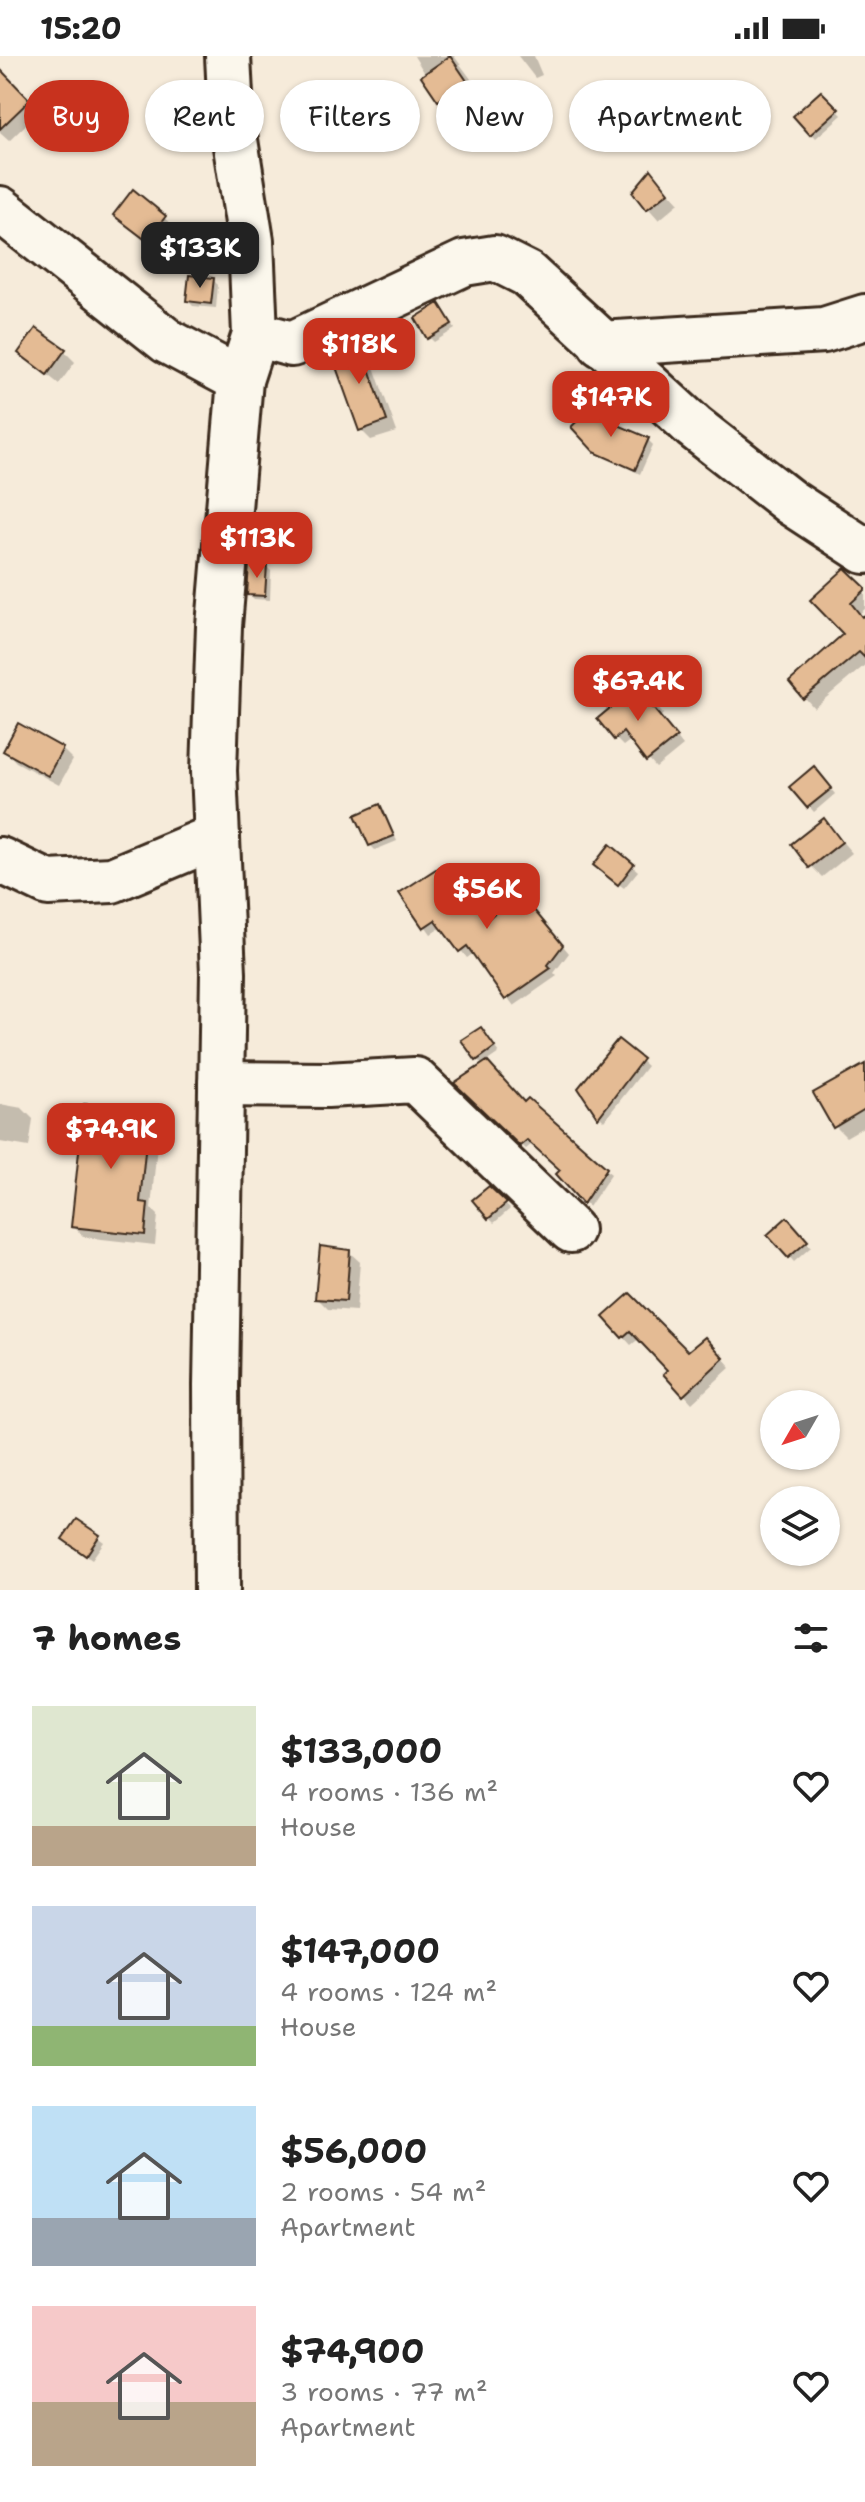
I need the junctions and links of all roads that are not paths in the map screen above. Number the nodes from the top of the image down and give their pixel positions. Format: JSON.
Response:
{"nodes":[{"id":1,"x":228,"y":56,"type":"edge"},
{"id":2,"x":0,"y":209,"type":"edge"},
{"id":3,"x":865,"y":317,"type":"edge"},
{"id":4,"x":255,"y":334,"type":"junction"},
{"id":5,"x":601,"y":344,"type":"junction"},
{"id":6,"x":240,"y":380,"type":"junction"},
{"id":7,"x":865,"y":551,"type":"edge"},
{"id":8,"x":217,"y":836,"type":"junction"},
{"id":9,"x":0,"y":860,"type":"edge"},
{"id":10,"x":221,"y":1084,"type":"junction"},
{"id":11,"x":571,"y":1230,"type":"dead end"},
{"id":12,"x":217,"y":1590,"type":"edge"}],
"edges":[{"from":1,"to":4,"type":"street"},
{"from":2,"to":6,"type":"street"},
{"from":3,"to":5,"type":"street"},
{"from":4,"to":5,"type":"street"},
{"from":4,"to":6,"type":"street"},
{"from":5,"to":7,"type":"street"},
{"from":6,"to":8,"type":"street"},
{"from":8,"to":9,"type":"street"},
{"from":8,"to":10,"type":"street"},
{"from":10,"to":11,"type":"street"},
{"from":10,"to":12,"type":"street"}]}
